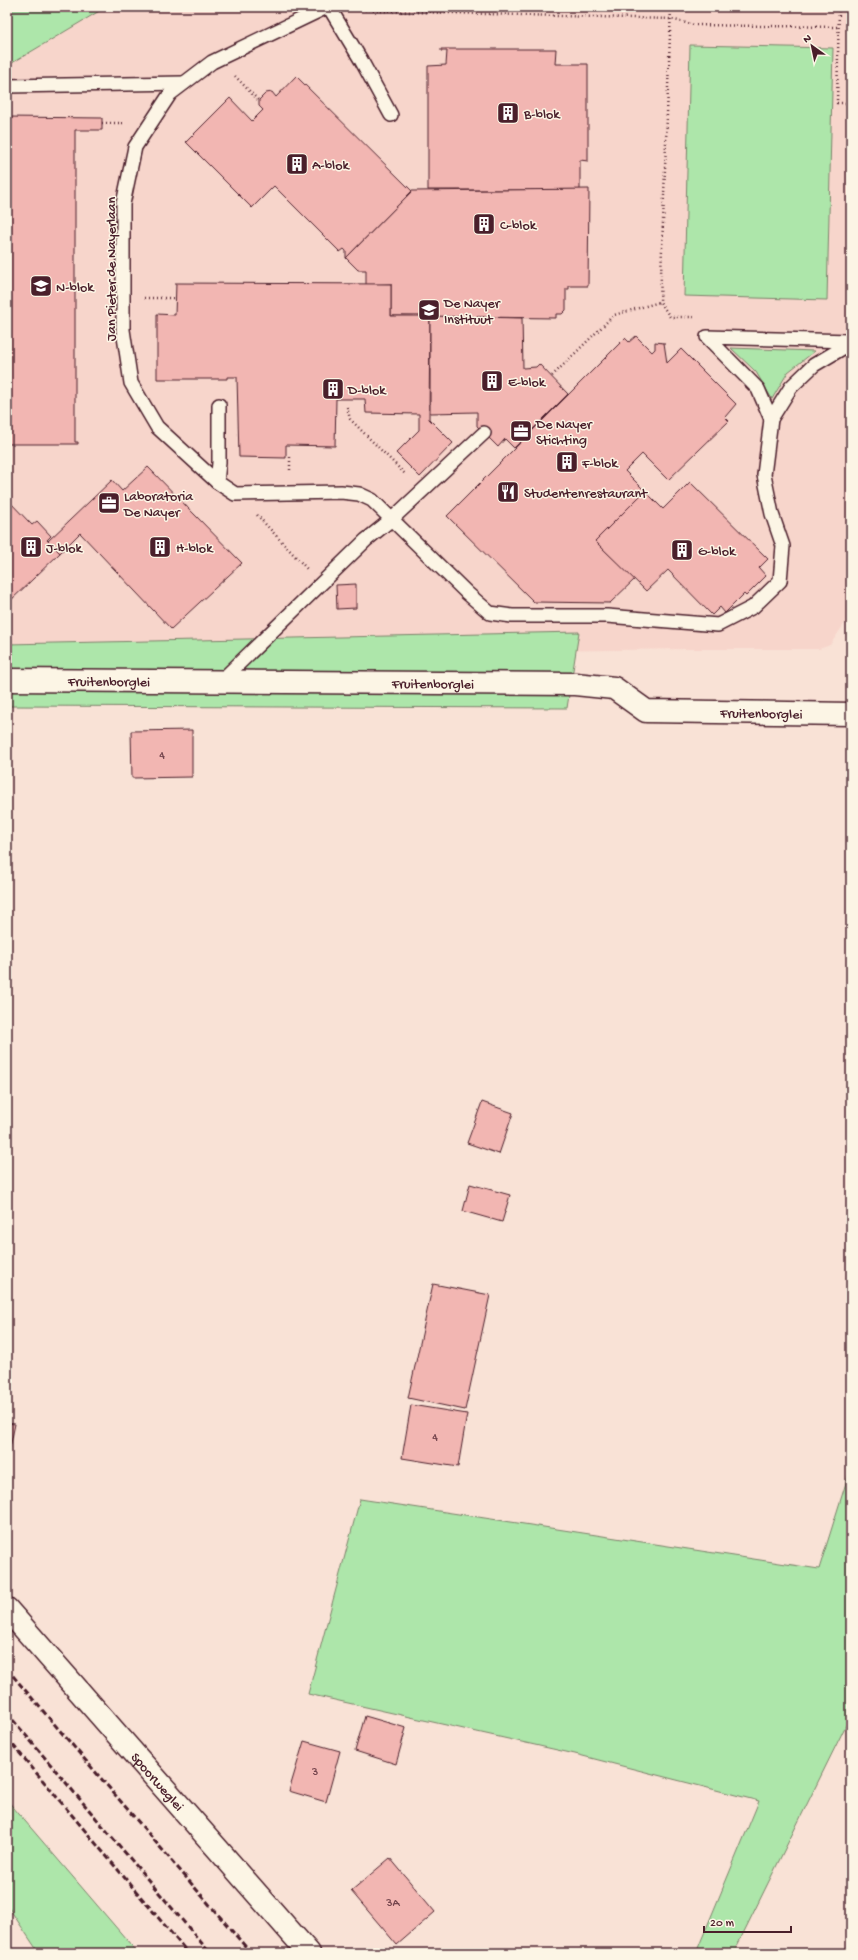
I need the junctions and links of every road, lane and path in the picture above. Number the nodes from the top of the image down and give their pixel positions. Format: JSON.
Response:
{"nodes":[{"id":1,"x":328,"y":7,"type":"edge"},
{"id":2,"x":671,"y":7,"type":"edge"},
{"id":3,"x":839,"y":7,"type":"edge"},
{"id":4,"x":350,"y":8,"type":"dead end"},
{"id":5,"x":671,"y":18,"type":"junction"},
{"id":6,"x":839,"y":27,"type":"junction"},
{"id":7,"x":218,"y":59,"type":"junction"},
{"id":8,"x":184,"y":83,"type":"junction"},
{"id":9,"x":7,"y":86,"type":"edge"},
{"id":10,"x":258,"y":100,"type":"dead end"},
{"id":11,"x":851,"y":103,"type":"edge"},
{"id":12,"x":391,"y":116,"type":"dead end"},
{"id":13,"x":124,"y":298,"type":"junction"},
{"id":14,"x":173,"y":298,"type":"dead end"},
{"id":15,"x":660,"y":302,"type":"junction"},
{"id":16,"x":701,"y":317,"type":"dead end"},
{"id":17,"x":851,"y":342,"type":"edge"},
{"id":18,"x":552,"y":376,"type":"dead end"},
{"id":19,"x":219,"y":405,"type":"dead end"},
{"id":20,"x":347,"y":407,"type":"dead end"},
{"id":21,"x":771,"y":419,"type":"junction"},
{"id":22,"x":484,"y":433,"type":"dead end"},
{"id":23,"x":217,"y":482,"type":"junction"},
{"id":24,"x":423,"y":490,"type":"junction"},
{"id":25,"x":235,"y":494,"type":"junction"},
{"id":26,"x":392,"y":519,"type":"junction"},
{"id":27,"x":321,"y":584,"type":"junction"},
{"id":28,"x":7,"y":680,"type":"edge"},
{"id":29,"x":222,"y":680,"type":"junction"},
{"id":30,"x":851,"y":714,"type":"edge"},
{"id":31,"x":7,"y":1609,"type":"edge"},
{"id":32,"x":309,"y":1953,"type":"edge"}],
"edges":[{"from":1,"to":7,"type":"lane","name":"Jan Pieter de Nayerlaan"},
{"from":1,"to":12,"type":"lane"},
{"from":2,"to":5,"type":"path"},
{"from":3,"to":6,"type":"path"},
{"from":4,"to":5,"type":"path"},
{"from":5,"to":6,"type":"path"},
{"from":5,"to":15,"type":"path"},
{"from":6,"to":11,"type":"path"},
{"from":7,"to":8,"type":"lane","name":"Jan Pieter de Nayerlaan"},
{"from":7,"to":10,"type":"path"},
{"from":8,"to":9,"type":"lane"},
{"from":8,"to":13,"type":"lane","name":"Jan Pieter de Nayerlaan"},
{"from":13,"to":14,"type":"path"},
{"from":13,"to":23,"type":"lane","name":"Jan Pieter de Nayerlaan"},
{"from":15,"to":16,"type":"path"},
{"from":15,"to":18,"type":"path"},
{"from":17,"to":21,"type":"lane"},
{"from":17,"to":21,"type":"lane"},
{"from":19,"to":23,"type":"lane"},
{"from":20,"to":24,"type":"path"},
{"from":21,"to":26,"type":"lane"},
{"from":22,"to":24,"type":"lane"},
{"from":23,"to":25,"type":"lane","name":"Jan Pieter de Nayerlaan"},
{"from":24,"to":26,"type":"lane"},
{"from":25,"to":26,"type":"lane"},
{"from":25,"to":27,"type":"path"},
{"from":26,"to":27,"type":"lane"},
{"from":27,"to":29,"type":"lane"},
{"from":28,"to":29,"type":"street","name":"Fruitenborglei"},
{"from":29,"to":30,"type":"street","name":"Fruitenborglei"},
{"from":31,"to":32,"type":"street","name":"Spoorweglei"}]}
